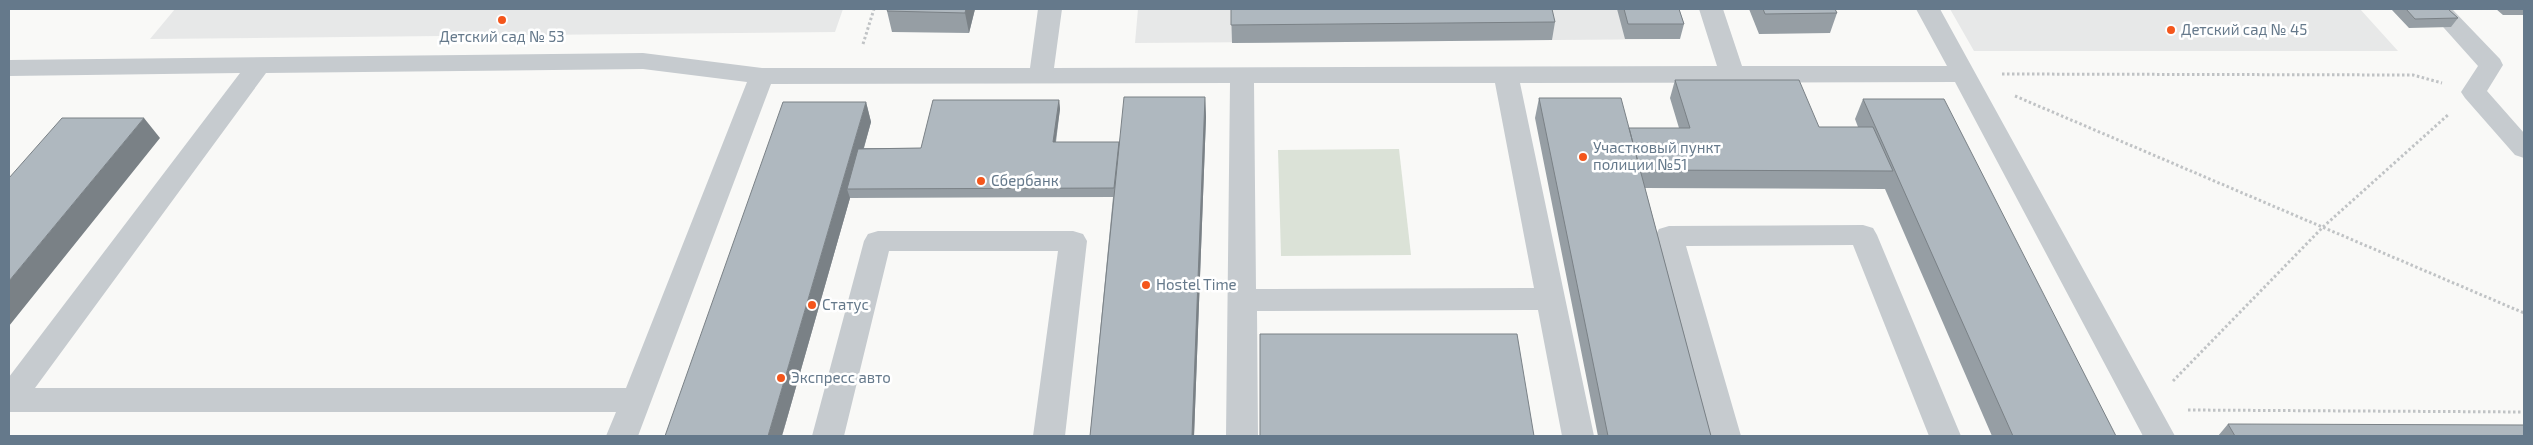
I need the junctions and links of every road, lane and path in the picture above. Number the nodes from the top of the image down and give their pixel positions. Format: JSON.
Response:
{"nodes":[{"id":1,"x":1050,"y":9,"type":"edge"},
{"id":2,"x":1711,"y":9,"type":"edge"},
{"id":3,"x":1928,"y":9,"type":"edge"},
{"id":4,"x":2439,"y":9,"type":"edge"},
{"id":5,"x":259,"y":65,"type":"junction"},
{"id":6,"x":9,"y":68,"type":"edge"},
{"id":7,"x":1041,"y":74,"type":"junction"},
{"id":8,"x":1732,"y":74,"type":"junction"},
{"id":9,"x":1964,"y":74,"type":"junction"},
{"id":10,"x":1242,"y":75,"type":"junction"},
{"id":11,"x":762,"y":76,"type":"junction"},
{"id":12,"x":1506,"y":76,"type":"junction"},
{"id":13,"x":2474,"y":92,"type":"junction"},
{"id":14,"x":2524,"y":149,"type":"edge"},
{"id":15,"x":2323,"y":227,"type":"junction"},
{"id":16,"x":1550,"y":299,"type":"junction"},
{"id":17,"x":1242,"y":300,"type":"junction"},
{"id":18,"x":2524,"y":313,"type":"edge"},
{"id":19,"x":9,"y":400,"type":"edge"},
{"id":20,"x":636,"y":400,"type":"junction"},
{"id":21,"x":2145,"y":410,"type":"junction"},
{"id":22,"x":2524,"y":412,"type":"edge"},
{"id":23,"x":622,"y":436,"type":"edge"},
{"id":24,"x":828,"y":436,"type":"edge"},
{"id":25,"x":1048,"y":436,"type":"edge"},
{"id":26,"x":1242,"y":436,"type":"edge"},
{"id":27,"x":1578,"y":436,"type":"edge"},
{"id":28,"x":1725,"y":436,"type":"edge"},
{"id":29,"x":1945,"y":436,"type":"edge"},
{"id":30,"x":2159,"y":436,"type":"edge"}],
"edges":[{"from":1,"to":7,"type":"lane"},
{"from":2,"to":8,"type":"lane"},
{"from":3,"to":9,"type":"lane"},
{"from":4,"to":13,"type":"lane"},
{"from":5,"to":6,"type":"lane"},
{"from":5,"to":11,"type":"lane"},
{"from":5,"to":19,"type":"lane"},
{"from":7,"to":10,"type":"lane"},
{"from":7,"to":11,"type":"lane"},
{"from":8,"to":9,"type":"lane"},
{"from":8,"to":12,"type":"lane"},
{"from":9,"to":13,"type":"path"},
{"from":9,"to":15,"type":"path"},
{"from":9,"to":21,"type":"lane"},
{"from":10,"to":12,"type":"lane"},
{"from":10,"to":17,"type":"lane"},
{"from":11,"to":20,"type":"lane"},
{"from":12,"to":16,"type":"lane"},
{"from":13,"to":14,"type":"lane"},
{"from":13,"to":15,"type":"path"},
{"from":15,"to":18,"type":"path"},
{"from":15,"to":21,"type":"path"},
{"from":16,"to":17,"type":"lane"},
{"from":16,"to":27,"type":"lane"},
{"from":17,"to":26,"type":"lane"},
{"from":19,"to":20,"type":"lane"},
{"from":20,"to":23,"type":"lane"},
{"from":21,"to":22,"type":"path"},
{"from":21,"to":30,"type":"lane"},
{"from":24,"to":25,"type":"lane"},
{"from":28,"to":29,"type":"lane"}]}
